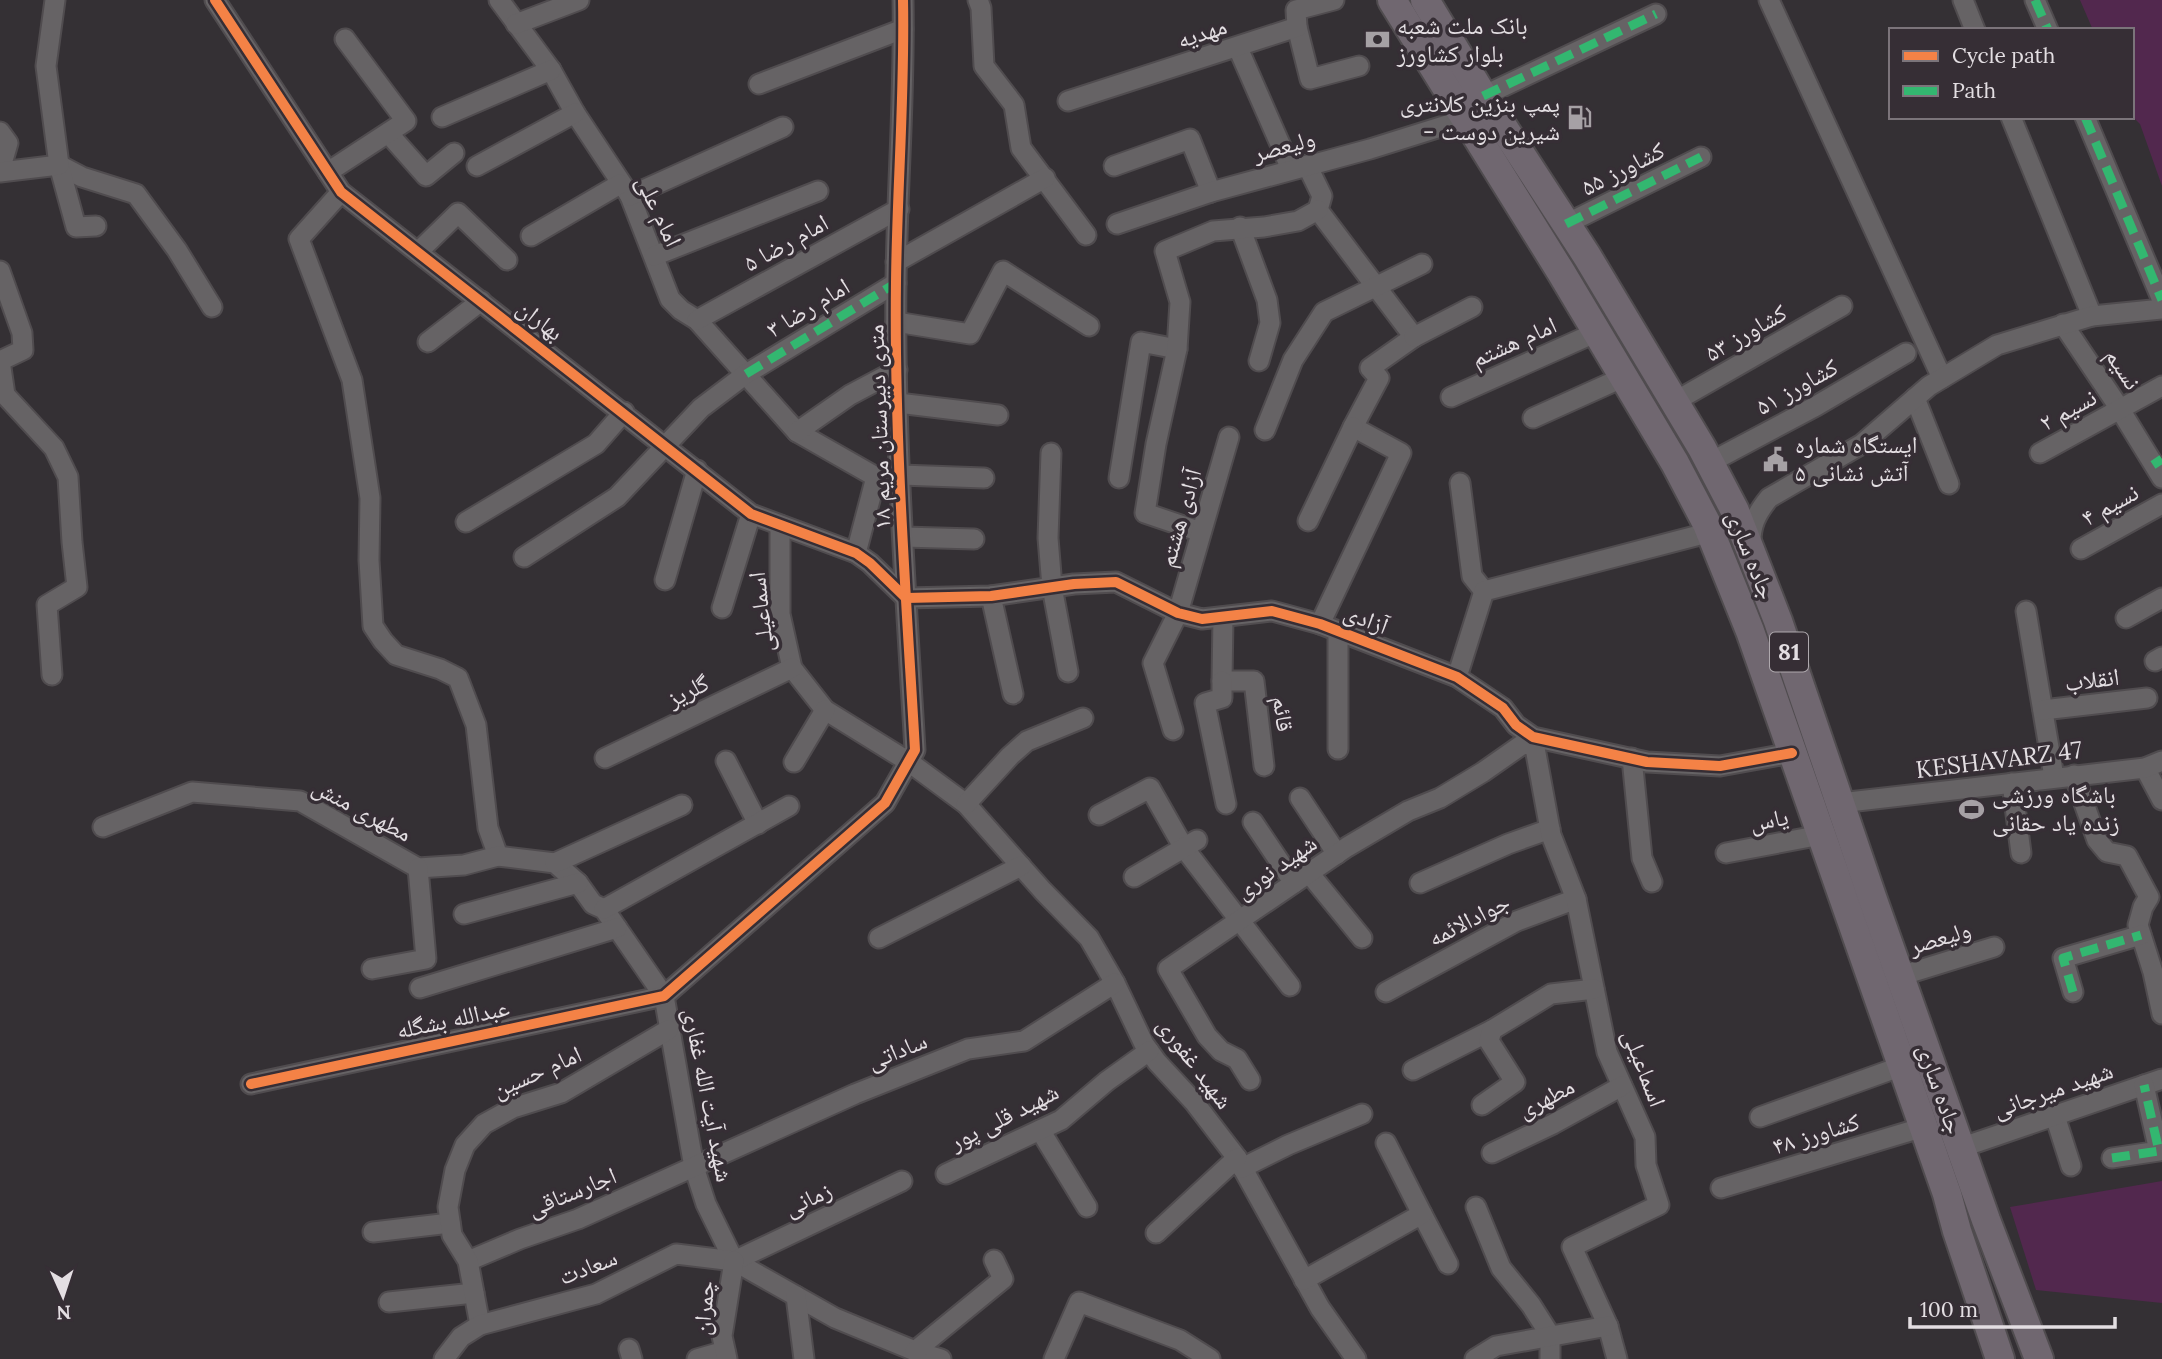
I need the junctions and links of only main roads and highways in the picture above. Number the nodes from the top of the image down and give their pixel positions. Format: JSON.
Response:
{"nodes":[{"id":1,"x":1392,"y":0,"type":"edge"},
{"id":2,"x":1425,"y":0,"type":"edge"},
{"id":3,"x":1947,"y":1194,"type":"junction"},
{"id":4,"x":2000,"y":1359,"type":"edge"},
{"id":5,"x":2015,"y":1359,"type":"edge"},
{"id":6,"x":2039,"y":1359,"type":"edge"}],
"edges":[{"from":1,"to":3,"type":"highway","name":"جاده ساری","number":"81"},
{"from":2,"to":6,"type":"highway","name":"جاده ساری","number":"81"},
{"from":3,"to":4,"type":"highway"},
{"from":3,"to":5,"type":"highway","number":"81"}]}
